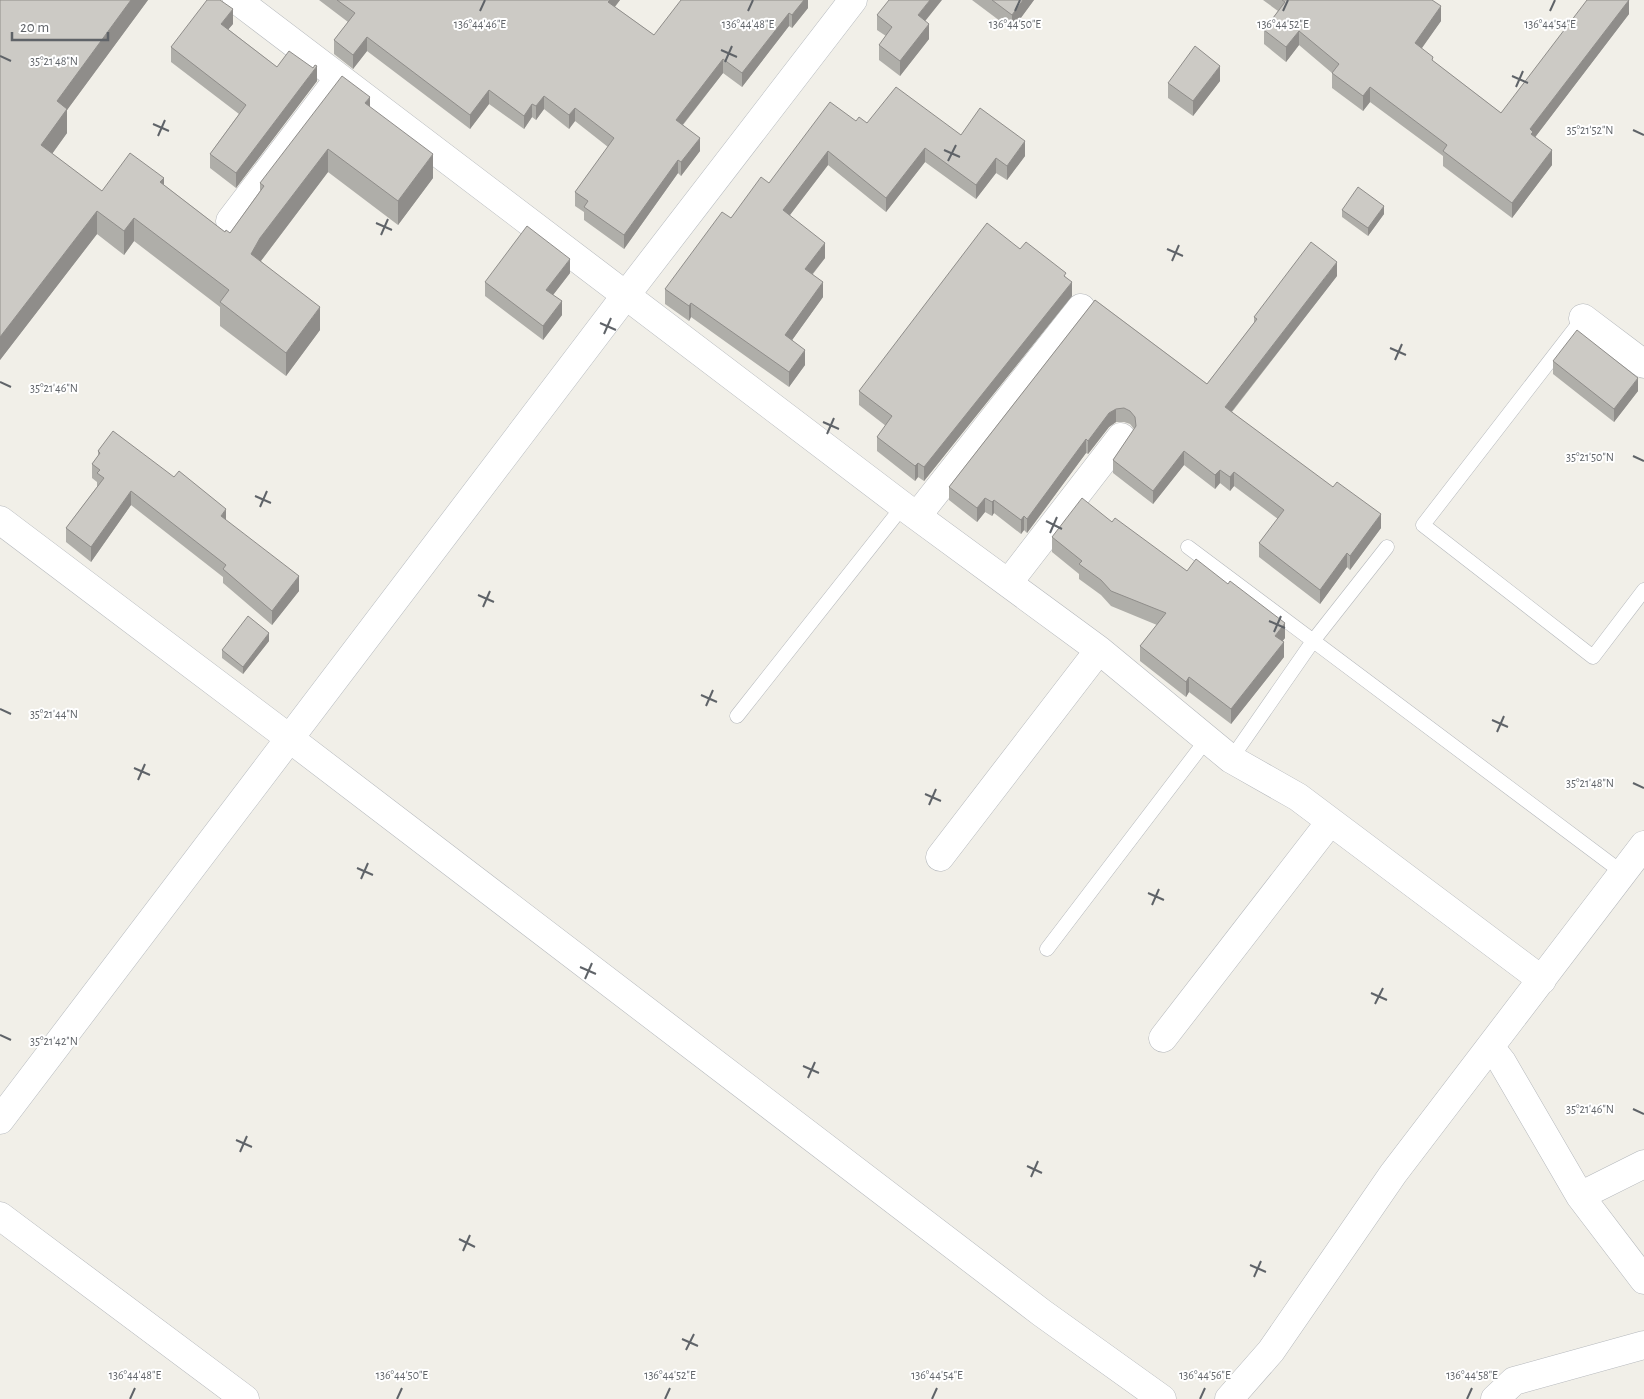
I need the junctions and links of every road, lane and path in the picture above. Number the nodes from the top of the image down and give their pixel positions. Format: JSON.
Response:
{"nodes":[{"id":1,"x":237,"y":0,"type":"edge"},
{"id":2,"x":853,"y":0,"type":"edge"},
{"id":3,"x":340,"y":78,"type":"junction"},
{"id":4,"x":230,"y":221,"type":"dead end"},
{"id":5,"x":626,"y":295,"type":"junction"},
{"id":6,"x":1081,"y":308,"type":"dead end"},
{"id":7,"x":1583,"y":318,"type":"joint"},
{"id":8,"x":1644,"y":364,"type":"edge"},
{"id":9,"x":1120,"y":437,"type":"dead end"},
{"id":10,"x":910,"y":511,"type":"junction"},
{"id":11,"x":0,"y":520,"type":"edge"},
{"id":12,"x":1188,"y":547,"type":"dead end"},
{"id":13,"x":1386,"y":547,"type":"dead end"},
{"id":14,"x":1009,"y":582,"type":"junction"},
{"id":15,"x":1644,"y":590,"type":"edge"},
{"id":16,"x":1313,"y":641,"type":"junction"},
{"id":17,"x":1099,"y":650,"type":"junction"},
{"id":18,"x":737,"y":716,"type":"dead end"},
{"id":19,"x":289,"y":738,"type":"junction"},
{"id":20,"x":1207,"y":739,"type":"junction"},
{"id":21,"x":1231,"y":759,"type":"junction"},
{"id":22,"x":1330,"y":822,"type":"junction"},
{"id":23,"x":1644,"y":845,"type":"edge"},
{"id":24,"x":940,"y":857,"type":"dead end"},
{"id":25,"x":1623,"y":873,"type":"junction"},
{"id":26,"x":1047,"y":949,"type":"dead end"},
{"id":27,"x":1542,"y":980,"type":"junction"},
{"id":28,"x":1163,"y":1038,"type":"dead end"},
{"id":29,"x":1490,"y":1047,"type":"junction"},
{"id":30,"x":0,"y":1120,"type":"edge"},
{"id":31,"x":1644,"y":1164,"type":"edge"},
{"id":32,"x":1580,"y":1196,"type":"junction"},
{"id":33,"x":0,"y":1216,"type":"edge"},
{"id":34,"x":1644,"y":1280,"type":"edge"},
{"id":35,"x":1644,"y":1345,"type":"edge"},
{"id":36,"x":245,"y":1399,"type":"edge"},
{"id":37,"x":1162,"y":1399,"type":"edge"},
{"id":38,"x":1229,"y":1399,"type":"edge"},
{"id":39,"x":1495,"y":1399,"type":"edge"}],
"edges":[{"from":1,"to":3,"type":"street"},
{"from":2,"to":5,"type":"street"},
{"from":3,"to":4,"type":"street"},
{"from":3,"to":5,"type":"street"},
{"from":5,"to":10,"type":"street"},
{"from":5,"to":19,"type":"street"},
{"from":6,"to":10,"type":"street"},
{"from":7,"to":8,"type":"street"},
{"from":7,"to":15,"type":"lane"},
{"from":9,"to":14,"type":"street"},
{"from":10,"to":14,"type":"street"},
{"from":10,"to":18,"type":"lane"},
{"from":11,"to":19,"type":"street"},
{"from":12,"to":16,"type":"lane"},
{"from":13,"to":16,"type":"lane"},
{"from":14,"to":17,"type":"street"},
{"from":16,"to":21,"type":"lane"},
{"from":16,"to":25,"type":"lane"},
{"from":17,"to":20,"type":"street"},
{"from":17,"to":24,"type":"street"},
{"from":19,"to":30,"type":"street"},
{"from":19,"to":37,"type":"street"},
{"from":20,"to":21,"type":"street"},
{"from":20,"to":26,"type":"lane"},
{"from":21,"to":22,"type":"street"},
{"from":22,"to":27,"type":"street"},
{"from":22,"to":28,"type":"street"},
{"from":23,"to":25,"type":"street"},
{"from":25,"to":27,"type":"street"},
{"from":27,"to":29,"type":"street"},
{"from":29,"to":32,"type":"street"},
{"from":29,"to":38,"type":"street"},
{"from":31,"to":32,"type":"street"},
{"from":32,"to":34,"type":"street"},
{"from":33,"to":36,"type":"street"},
{"from":35,"to":39,"type":"street"}]}
